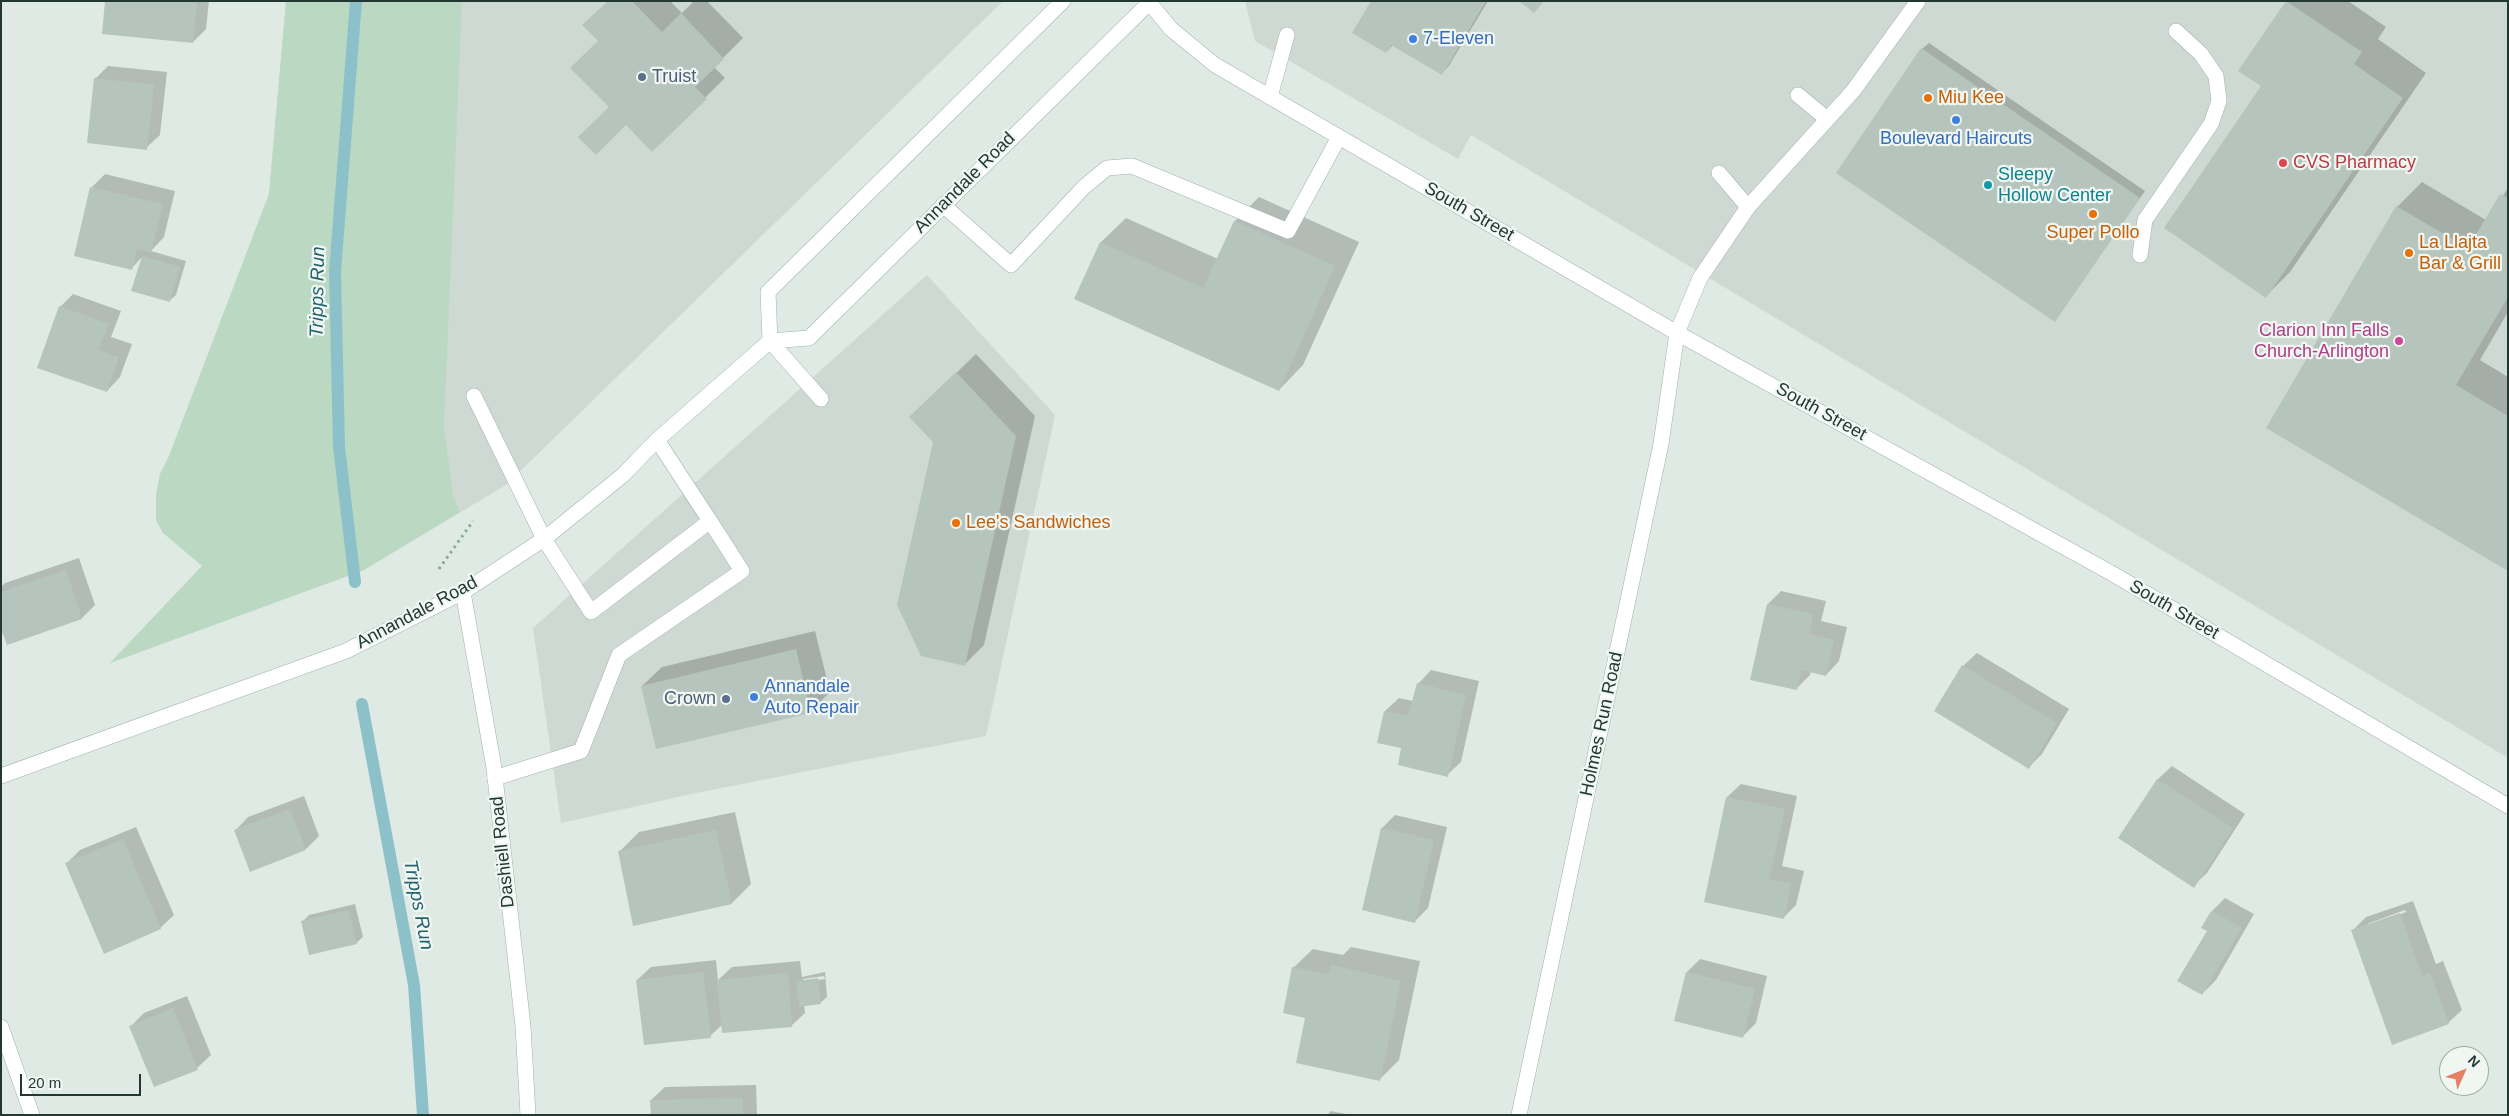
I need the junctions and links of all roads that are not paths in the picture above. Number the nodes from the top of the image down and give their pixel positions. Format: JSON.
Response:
{"nodes":[{"id":1,"x":1063,"y":1,"type":"edge"},
{"id":2,"x":1918,"y":1,"type":"edge"},
{"id":3,"x":1149,"y":2,"type":"edge"},
{"id":4,"x":2176,"y":31,"type":"dead end"},
{"id":5,"x":1287,"y":35,"type":"dead end"},
{"id":6,"x":1798,"y":95,"type":"dead end"},
{"id":7,"x":1270,"y":97,"type":"junction"},
{"id":8,"x":1827,"y":119,"type":"junction"},
{"id":9,"x":1340,"y":137,"type":"junction"},
{"id":10,"x":1719,"y":173,"type":"dead end"},
{"id":11,"x":943,"y":205,"type":"junction"},
{"id":12,"x":1748,"y":207,"type":"junction"},
{"id":13,"x":2140,"y":255,"type":"dead end"},
{"id":14,"x":1677,"y":333,"type":"junction"},
{"id":15,"x":770,"y":341,"type":"junction"},
{"id":16,"x":474,"y":396,"type":"dead end"},
{"id":17,"x":821,"y":399,"type":"dead end"},
{"id":18,"x":657,"y":440,"type":"junction"},
{"id":19,"x":710,"y":520,"type":"junction"},
{"id":20,"x":544,"y":539,"type":"junction"},
{"id":21,"x":463,"y":592,"type":"junction"},
{"id":22,"x":1,"y":776,"type":"edge"},
{"id":23,"x":495,"y":778,"type":"junction"},
{"id":24,"x":2508,"y":806,"type":"edge"},
{"id":25,"x":1,"y":1027,"type":"edge"},
{"id":26,"x":32,"y":1115,"type":"edge"},
{"id":27,"x":528,"y":1115,"type":"edge"},
{"id":28,"x":1520,"y":1115,"type":"edge"}],
"edges":[{"from":1,"to":15,"type":"street"},
{"from":2,"to":8,"type":"street","name":"Holmes Run Road"},
{"from":3,"to":7,"type":"street","name":"South Street"},
{"from":3,"to":11,"type":"street","name":"Annandale Road"},
{"from":4,"to":13,"type":"street"},
{"from":5,"to":7,"type":"street"},
{"from":6,"to":8,"type":"street"},
{"from":7,"to":9,"type":"street","name":"South Street"},
{"from":8,"to":12,"type":"street","name":"Holmes Run Road"},
{"from":9,"to":11,"type":"street"},
{"from":9,"to":14,"type":"street","name":"South Street"},
{"from":10,"to":12,"type":"street"},
{"from":11,"to":15,"type":"street","name":"Annandale Road"},
{"from":12,"to":14,"type":"street","name":"Holmes Run Road"},
{"from":14,"to":24,"type":"street","name":"South Street"},
{"from":14,"to":28,"type":"street","name":"Holmes Run Road"},
{"from":15,"to":17,"type":"street"},
{"from":15,"to":18,"type":"street","name":"Annandale Road"},
{"from":16,"to":20,"type":"street"},
{"from":18,"to":19,"type":"street"},
{"from":18,"to":20,"type":"street","name":"Annandale Road"},
{"from":19,"to":20,"type":"street"},
{"from":19,"to":23,"type":"street"},
{"from":20,"to":21,"type":"street","name":"Annandale Road"},
{"from":21,"to":22,"type":"street","name":"Annandale Road"},
{"from":21,"to":23,"type":"street","name":"Dashiell Road"},
{"from":23,"to":27,"type":"street","name":"Dashiell Road"},
{"from":25,"to":26,"type":"street"}]}
